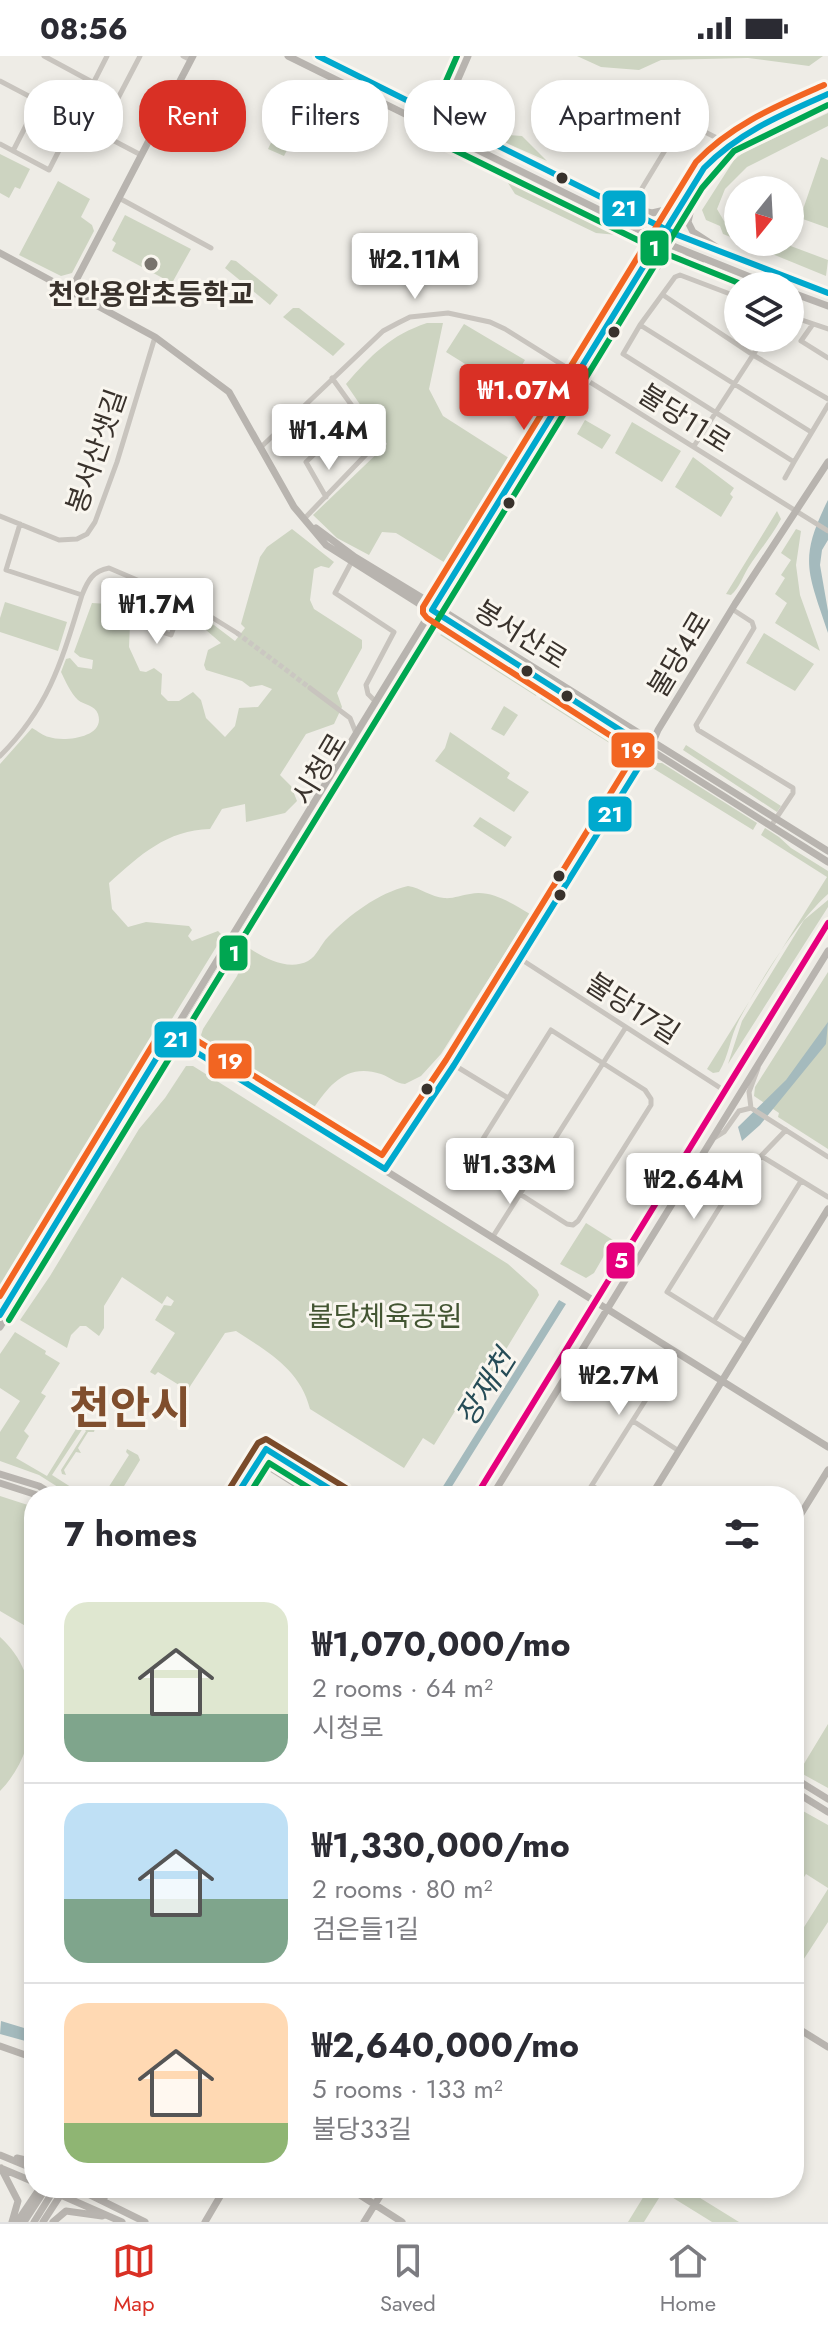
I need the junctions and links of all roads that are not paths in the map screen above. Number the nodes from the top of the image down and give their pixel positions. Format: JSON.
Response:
{"nodes":[{"id":1,"x":44,"y":56,"type":"edge"},
{"id":2,"x":107,"y":56,"type":"edge"},
{"id":3,"x":140,"y":56,"type":"edge"},
{"id":4,"x":288,"y":56,"type":"edge"},
{"id":5,"x":318,"y":56,"type":"edge"},
{"id":6,"x":468,"y":56,"type":"edge"},
{"id":7,"x":189,"y":57,"type":"edge"},
{"id":8,"x":88,"y":80,"type":"edge"},
{"id":9,"x":95,"y":80,"type":"edge"},
{"id":10,"x":458,"y":80,"type":"edge"},
{"id":11,"x":1,"y":85,"type":"edge"},
{"id":12,"x":123,"y":89,"type":"edge"},
{"id":13,"x":828,"y":94,"type":"edge"},
{"id":14,"x":24,"y":96,"type":"edge"},
{"id":15,"x":404,"y":99,"type":"edge"},
{"id":16,"x":828,"y":105,"type":"edge"},
{"id":17,"x":404,"y":114,"type":"edge"},
{"id":18,"x":24,"y":129,"type":"edge"},
{"id":19,"x":709,"y":134,"type":"edge"},
{"id":20,"x":728,"y":143,"type":"junction"},
{"id":21,"x":0,"y":144,"type":"edge"},
{"id":22,"x":123,"y":146,"type":"edge"},
{"id":23,"x":13,"y":151,"type":"junction"},
{"id":24,"x":58,"y":152,"type":"edge"},
{"id":25,"x":481,"y":152,"type":"edge"},
{"id":26,"x":509,"y":152,"type":"edge"},
{"id":27,"x":664,"y":152,"type":"edge"},
{"id":28,"x":141,"y":155,"type":"junction"},
{"id":29,"x":694,"y":182,"type":"junction"},
{"id":30,"x":641,"y":190,"type":"dead end"},
{"id":31,"x":119,"y":198,"type":"junction"},
{"id":32,"x":693,"y":204,"type":"junction"},
{"id":33,"x":618,"y":206,"type":"junction"},
{"id":34,"x":603,"y":211,"type":"junction"},
{"id":35,"x":666,"y":230,"type":"junction"},
{"id":36,"x":675,"y":234,"type":"junction"},
{"id":37,"x":660,"y":240,"type":"junction"},
{"id":38,"x":668,"y":244,"type":"junction"},
{"id":39,"x":211,"y":248,"type":"dead end"},
{"id":40,"x":0,"y":252,"type":"edge"},
{"id":41,"x":724,"y":253,"type":"edge"},
{"id":42,"x":724,"y":254,"type":"edge"},
{"id":43,"x":730,"y":256,"type":"edge"},
{"id":44,"x":706,"y":260,"type":"junction"},
{"id":45,"x":642,"y":270,"type":"junction"},
{"id":46,"x":737,"y":272,"type":"edge"},
{"id":47,"x":650,"y":274,"type":"junction"},
{"id":48,"x":72,"y":289,"type":"junction"},
{"id":49,"x":724,"y":292,"type":"edge"},
{"id":50,"x":828,"y":293,"type":"edge"},
{"id":51,"x":663,"y":295,"type":"junction"},
{"id":52,"x":804,"y":297,"type":"edge"},
{"id":53,"x":828,"y":306,"type":"edge"},
{"id":54,"x":804,"y":321,"type":"edge"},
{"id":55,"x":813,"y":324,"type":"junction"},
{"id":56,"x":640,"y":325,"type":"junction"},
{"id":57,"x":828,"y":329,"type":"edge"},
{"id":58,"x":155,"y":337,"type":"junction"},
{"id":59,"x":755,"y":352,"type":"edge"},
{"id":60,"x":753,"y":355,"type":"junction"},
{"id":61,"x":828,"y":358,"type":"edge"},
{"id":62,"x":582,"y":377,"type":"junction"},
{"id":63,"x":332,"y":378,"type":"junction"},
{"id":64,"x":736,"y":385,"type":"junction"},
{"id":65,"x":828,"y":399,"type":"edge"},
{"id":66,"x":828,"y":405,"type":"edge"},
{"id":67,"x":358,"y":413,"type":"junction"},
{"id":68,"x":716,"y":414,"type":"junction"},
{"id":69,"x":811,"y":432,"type":"junction"},
{"id":70,"x":694,"y":446,"type":"junction"},
{"id":71,"x":261,"y":447,"type":"junction"},
{"id":72,"x":794,"y":462,"type":"junction"},
{"id":73,"x":828,"y":462,"type":"edge"},
{"id":74,"x":785,"y":478,"type":"dead end"},
{"id":75,"x":326,"y":497,"type":"junction"},
{"id":76,"x":797,"y":511,"type":"junction"},
{"id":77,"x":0,"y":516,"type":"edge"},
{"id":78,"x":305,"y":518,"type":"junction"},
{"id":79,"x":20,"y":524,"type":"junction"},
{"id":80,"x":828,"y":531,"type":"edge"},
{"id":81,"x":352,"y":561,"type":"junction"},
{"id":82,"x":3,"y":569,"type":"edge"},
{"id":83,"x":165,"y":592,"type":"junction"},
{"id":84,"x":82,"y":595,"type":"junction"},
{"id":85,"x":184,"y":600,"type":"junction"},
{"id":86,"x":732,"y":609,"type":"junction"},
{"id":87,"x":437,"y":610,"type":"junction"},
{"id":88,"x":237,"y":633,"type":"tunnel mouth"},
{"id":89,"x":310,"y":688,"type":"tunnel mouth"},
{"id":90,"x":375,"y":701,"type":"junction"},
{"id":91,"x":370,"y":711,"type":"junction"},
{"id":92,"x":350,"y":718,"type":"junction"},
{"id":93,"x":356,"y":734,"type":"junction"},
{"id":94,"x":651,"y":745,"type":"junction"},
{"id":95,"x":0,"y":756,"type":"edge"},
{"id":96,"x":774,"y":822,"type":"junction"},
{"id":97,"x":828,"y":851,"type":"edge"},
{"id":98,"x":828,"y":862,"type":"edge"},
{"id":99,"x":828,"y":923,"type":"edge"},
{"id":100,"x":828,"y":951,"type":"edge"},
{"id":101,"x":519,"y":958,"type":"junction"},
{"id":102,"x":626,"y":1027,"type":"junction"},
{"id":103,"x":170,"y":1036,"type":"junction"},
{"id":104,"x":179,"y":1041,"type":"junction"},
{"id":105,"x":603,"y":1063,"type":"junction"},
{"id":106,"x":759,"y":1064,"type":"junction"},
{"id":107,"x":454,"y":1065,"type":"junction"},
{"id":108,"x":726,"y":1091,"type":"junction"},
{"id":109,"x":508,"y":1098,"type":"junction"},
{"id":110,"x":751,"y":1108,"type":"junction"},
{"id":111,"x":786,"y":1130,"type":"junction"},
{"id":112,"x":713,"y":1139,"type":"junction"},
{"id":113,"x":761,"y":1156,"type":"junction"},
{"id":114,"x":828,"y":1157,"type":"edge"},
{"id":115,"x":385,"y":1169,"type":"junction"},
{"id":116,"x":801,"y":1181,"type":"junction"},
{"id":117,"x":518,"y":1194,"type":"junction"},
{"id":118,"x":828,"y":1197,"type":"edge"},
{"id":119,"x":828,"y":1209,"type":"edge"},
{"id":120,"x":492,"y":1238,"type":"junction"},
{"id":121,"x":595,"y":1303,"type":"junction"},
{"id":122,"x":606,"y":1310,"type":"junction"},
{"id":123,"x":0,"y":1315,"type":"edge"},
{"id":124,"x":714,"y":1321,"type":"junction"},
{"id":125,"x":0,"y":1327,"type":"edge"},
{"id":126,"x":748,"y":1342,"type":"junction"},
{"id":127,"x":676,"y":1352,"type":"junction"},
{"id":128,"x":723,"y":1382,"type":"junction"},
{"id":129,"x":633,"y":1421,"type":"junction"},
{"id":130,"x":828,"y":1447,"type":"edge"},
{"id":131,"x":680,"y":1451,"type":"junction"},
{"id":132,"x":828,"y":1470,"type":"edge"},
{"id":133,"x":0,"y":1474,"type":"edge"},
{"id":134,"x":317,"y":1481,"type":"junction"},
{"id":135,"x":0,"y":1483,"type":"edge"},
{"id":136,"x":294,"y":1483,"type":"junction"},
{"id":137,"x":39,"y":1486,"type":"edge"},
{"id":138,"x":242,"y":1486,"type":"edge"},
{"id":139,"x":252,"y":1486,"type":"edge"},
{"id":140,"x":299,"y":1486,"type":"edge"},
{"id":141,"x":324,"y":1486,"type":"edge"},
{"id":142,"x":482,"y":1486,"type":"edge"},
{"id":143,"x":498,"y":1486,"type":"edge"},
{"id":144,"x":592,"y":1486,"type":"edge"},
{"id":145,"x":657,"y":1486,"type":"edge"},
{"id":146,"x":24,"y":1491,"type":"edge"},
{"id":147,"x":804,"y":1509,"type":"edge"},
{"id":148,"x":804,"y":1784,"type":"edge"},
{"id":149,"x":804,"y":1797,"type":"edge"},
{"id":150,"x":828,"y":1799,"type":"edge"},
{"id":151,"x":828,"y":1812,"type":"edge"},
{"id":152,"x":804,"y":2032,"type":"edge"},
{"id":153,"x":0,"y":2046,"type":"edge"},
{"id":154,"x":828,"y":2047,"type":"edge"},
{"id":155,"x":24,"y":2054,"type":"edge"},
{"id":156,"x":0,"y":2155,"type":"edge"},
{"id":157,"x":24,"y":2160,"type":"edge"},
{"id":158,"x":24,"y":2165,"type":"edge"},
{"id":159,"x":1,"y":2168,"type":"edge"},
{"id":160,"x":24,"y":2178,"type":"edge"},
{"id":161,"x":35,"y":2198,"type":"edge"},
{"id":162,"x":39,"y":2198,"type":"edge"},
{"id":163,"x":50,"y":2198,"type":"edge"},
{"id":164,"x":56,"y":2198,"type":"edge"},
{"id":165,"x":75,"y":2198,"type":"edge"},
{"id":166,"x":95,"y":2198,"type":"edge"},
{"id":167,"x":103,"y":2198,"type":"edge"},
{"id":168,"x":219,"y":2198,"type":"edge"},
{"id":169,"x":365,"y":2198,"type":"edge"},
{"id":170,"x":379,"y":2198,"type":"edge"},
{"id":171,"x":375,"y":2204,"type":"junction"},
{"id":172,"x":114,"y":2208,"type":"junction"},
{"id":173,"x":110,"y":2217,"type":"junction"},
{"id":174,"x":22,"y":2222,"type":"edge"},
{"id":175,"x":43,"y":2222,"type":"edge"},
{"id":176,"x":53,"y":2222,"type":"edge"},
{"id":177,"x":122,"y":2222,"type":"edge"},
{"id":178,"x":145,"y":2222,"type":"edge"},
{"id":179,"x":205,"y":2222,"type":"edge"},
{"id":180,"x":364,"y":2222,"type":"edge"},
{"id":181,"x":402,"y":2222,"type":"edge"}],
"edges":[{"from":1,"to":8,"type":"street"},
{"from":2,"to":9,"type":"street"},
{"from":3,"to":12,"type":"street"},
{"from":4,"to":17,"type":"street"},
{"from":5,"to":15,"type":"street"},
{"from":6,"to":10,"type":"street"},
{"from":7,"to":28,"type":"street"},
{"from":11,"to":14,"type":"street"},
{"from":13,"to":20,"type":"street"},
{"from":16,"to":32,"type":"street","name":"시청로"},
{"from":18,"to":23,"type":"street"},
{"from":19,"to":20,"type":"street"},
{"from":20,"to":29,"type":"street"},
{"from":21,"to":23,"type":"street"},
{"from":22,"to":28,"type":"street"},
{"from":23,"to":24,"type":"street"},
{"from":25,"to":34,"type":"street"},
{"from":26,"to":33,"type":"street"},
{"from":27,"to":30,"type":"street"},
{"from":28,"to":31,"type":"street"},
{"from":29,"to":33,"type":"street"},
{"from":29,"to":35,"type":"street","name":"시청로"},
{"from":31,"to":39,"type":"street"},
{"from":31,"to":48,"type":"street"},
{"from":32,"to":36,"type":"street","name":"시청로"},
{"from":32,"to":41,"type":"street"},
{"from":33,"to":35,"type":"street"},
{"from":34,"to":37,"type":"street"},
{"from":34,"to":45,"type":"street"},
{"from":35,"to":36,"type":"street"},
{"from":35,"to":37,"type":"street","name":"시청로"},
{"from":36,"to":38,"type":"street","name":"시청로"},
{"from":36,"to":42,"type":"street"},
{"from":37,"to":38,"type":"street"},
{"from":37,"to":45,"type":"street","name":"시청로"},
{"from":38,"to":44,"type":"street"},
{"from":38,"to":47,"type":"street","name":"시청로"},
{"from":40,"to":48,"type":"street","name":"봉서산로"},
{"from":43,"to":50,"type":"street"},
{"from":44,"to":46,"type":"street"},
{"from":44,"to":47,"type":"street"},
{"from":45,"to":62,"type":"street","name":"시청로"},
{"from":47,"to":62,"type":"street","name":"시청로"},
{"from":48,"to":58,"type":"street","name":"봉서산로"},
{"from":48,"to":71,"type":"street","name":"봉서산로"},
{"from":49,"to":51,"type":"street"},
{"from":51,"to":56,"type":"street"},
{"from":51,"to":60,"type":"street"},
{"from":52,"to":53,"type":"street"},
{"from":54,"to":55,"type":"street"},
{"from":55,"to":57,"type":"street"},
{"from":55,"to":61,"type":"street"},
{"from":56,"to":64,"type":"street"},
{"from":56,"to":68,"type":"street"},
{"from":58,"to":71,"type":"street","name":"봉서산로"},
{"from":58,"to":79,"type":"street","name":"봉서산샛길"},
{"from":59,"to":60,"type":"street"},
{"from":60,"to":64,"type":"street"},
{"from":60,"to":65,"type":"street"},
{"from":62,"to":63,"type":"street","name":"불당11로"},
{"from":62,"to":70,"type":"street","name":"불당11로"},
{"from":62,"to":87,"type":"street","name":"시청로"},
{"from":63,"to":67,"type":"street"},
{"from":63,"to":71,"type":"street","name":"불당11로"},
{"from":64,"to":68,"type":"street"},
{"from":64,"to":69,"type":"street"},
{"from":66,"to":69,"type":"street"},
{"from":67,"to":75,"type":"street"},
{"from":67,"to":75,"type":"street"},
{"from":68,"to":70,"type":"street"},
{"from":68,"to":72,"type":"street"},
{"from":69,"to":72,"type":"street"},
{"from":70,"to":76,"type":"street","name":"불당11로"},
{"from":71,"to":78,"type":"street","name":"봉서산로"},
{"from":72,"to":74,"type":"street"},
{"from":73,"to":76,"type":"street","name":"불당4로"},
{"from":75,"to":78,"type":"street"},
{"from":76,"to":80,"type":"street","name":"불당11로"},
{"from":76,"to":86,"type":"street","name":"불당4로"},
{"from":77,"to":79,"type":"street","name":"봉서산샛길"},
{"from":78,"to":81,"type":"street","name":"봉서산로"},
{"from":78,"to":87,"type":"street","name":"봉서산로"},
{"from":79,"to":82,"type":"street"},
{"from":81,"to":87,"type":"street","name":"봉서산로"},
{"from":81,"to":90,"type":"street"},
{"from":82,"to":84,"type":"street"},
{"from":83,"to":84,"type":"street"},
{"from":83,"to":85,"type":"street"},
{"from":83,"to":85,"type":"street"},
{"from":84,"to":95,"type":"street"},
{"from":85,"to":88,"type":"street"},
{"from":86,"to":94,"type":"street","name":"불당4로"},
{"from":86,"to":96,"type":"street","name":"불당4로"},
{"from":87,"to":90,"type":"street","name":"시청로"},
{"from":87,"to":94,"type":"street","name":"봉서산로"},
{"from":87,"to":104,"type":"street","name":"시청로"},
{"from":89,"to":92,"type":"street"},
{"from":90,"to":91,"type":"street","name":"시청로"},
{"from":91,"to":92,"type":"street"},
{"from":91,"to":93,"type":"street","name":"시청로"},
{"from":92,"to":93,"type":"street"},
{"from":93,"to":103,"type":"street","name":"시청로"},
{"from":94,"to":96,"type":"street","name":"봉서산로"},
{"from":94,"to":101,"type":"street","name":"불당4로"},
{"from":96,"to":97,"type":"street","name":"봉서산로"},
{"from":96,"to":98,"type":"street","name":"봉서산로"},
{"from":99,"to":108,"type":"street"},
{"from":100,"to":106,"type":"street"},
{"from":101,"to":102,"type":"street","name":"불당17길"},
{"from":101,"to":107,"type":"street","name":"불당4로"},
{"from":102,"to":105,"type":"street"},
{"from":102,"to":108,"type":"street","name":"불당17길"},
{"from":103,"to":104,"type":"street"},
{"from":103,"to":123,"type":"street","name":"시청로"},
{"from":104,"to":115,"type":"street"},
{"from":104,"to":125,"type":"street","name":"시청로"},
{"from":105,"to":109,"type":"street"},
{"from":105,"to":117,"type":"street"},
{"from":105,"to":117,"type":"street"},
{"from":106,"to":110,"type":"street"},
{"from":106,"to":112,"type":"street"},
{"from":107,"to":109,"type":"street"},
{"from":107,"to":115,"type":"street","name":"불당4로"},
{"from":108,"to":121,"type":"street"},
{"from":109,"to":117,"type":"street"},
{"from":110,"to":111,"type":"street"},
{"from":110,"to":112,"type":"street"},
{"from":111,"to":113,"type":"street"},
{"from":111,"to":114,"type":"street"},
{"from":112,"to":122,"type":"street"},
{"from":113,"to":116,"type":"street"},
{"from":113,"to":124,"type":"street"},
{"from":115,"to":120,"type":"street"},
{"from":116,"to":118,"type":"street"},
{"from":116,"to":124,"type":"street"},
{"from":117,"to":120,"type":"street"},
{"from":119,"to":126,"type":"street"},
{"from":120,"to":121,"type":"street"},
{"from":121,"to":122,"type":"street"},
{"from":121,"to":142,"type":"street"},
{"from":122,"to":127,"type":"street"},
{"from":122,"to":143,"type":"street"},
{"from":124,"to":126,"type":"street"},
{"from":126,"to":128,"type":"street"},
{"from":127,"to":128,"type":"street"},
{"from":127,"to":129,"type":"street"},
{"from":128,"to":130,"type":"street"},
{"from":128,"to":131,"type":"street"},
{"from":129,"to":131,"type":"street"},
{"from":129,"to":144,"type":"street"},
{"from":131,"to":145,"type":"street"},
{"from":132,"to":147,"type":"street"},
{"from":133,"to":137,"type":"street"},
{"from":134,"to":136,"type":"street"},
{"from":134,"to":138,"type":"street"},
{"from":134,"to":141,"type":"street"},
{"from":135,"to":146,"type":"street"},
{"from":136,"to":139,"type":"street"},
{"from":136,"to":140,"type":"street"},
{"from":148,"to":150,"type":"street"},
{"from":149,"to":151,"type":"street"},
{"from":152,"to":154,"type":"street"},
{"from":153,"to":155,"type":"street"},
{"from":156,"to":157,"type":"street"},
{"from":156,"to":158,"type":"street"},
{"from":159,"to":160,"type":"street"},
{"from":159,"to":174,"type":"street"},
{"from":161,"to":174,"type":"street"},
{"from":162,"to":174,"type":"street","bridge":true},
{"from":163,"to":174,"type":"street","bridge":true},
{"from":164,"to":175,"type":"street"},
{"from":165,"to":173,"type":"street"},
{"from":166,"to":172,"type":"street"},
{"from":167,"to":172,"type":"street"},
{"from":168,"to":179,"type":"street"},
{"from":169,"to":171,"type":"street"},
{"from":170,"to":171,"type":"street"},
{"from":171,"to":180,"type":"street"},
{"from":171,"to":181,"type":"street"},
{"from":172,"to":178,"type":"street"},
{"from":173,"to":176,"type":"street"},
{"from":173,"to":177,"type":"street"}]}
